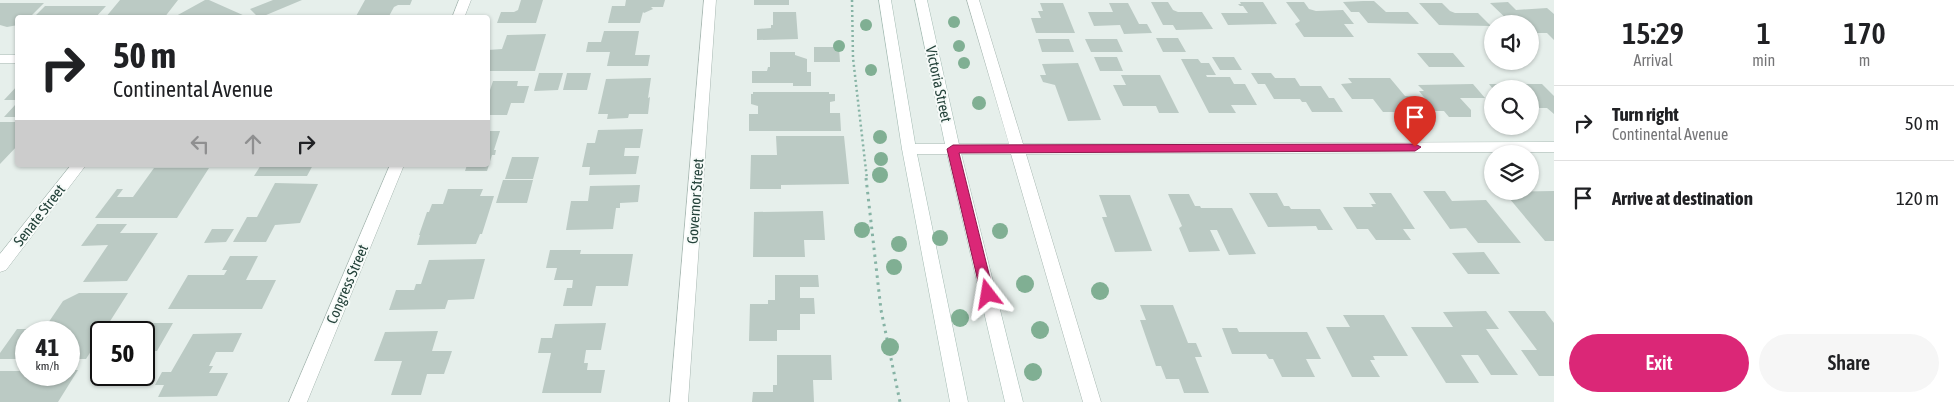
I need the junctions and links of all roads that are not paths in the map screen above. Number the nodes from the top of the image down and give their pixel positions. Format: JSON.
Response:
{"nodes":[{"id":1,"x":465,"y":0,"type":"edge"},
{"id":2,"x":710,"y":0,"type":"edge"},
{"id":3,"x":885,"y":0,"type":"edge"},
{"id":4,"x":921,"y":0,"type":"edge"},
{"id":5,"x":973,"y":0,"type":"edge"},
{"id":6,"x":459,"y":15,"type":"edge"},
{"id":7,"x":15,"y":58,"type":"edge"},
{"id":8,"x":0,"y":59,"type":"edge"},
{"id":9,"x":1554,"y":147,"type":"edge"},
{"id":10,"x":909,"y":149,"type":"junction"},
{"id":11,"x":953,"y":149,"type":"junction"},
{"id":12,"x":1019,"y":149,"type":"junction"},
{"id":13,"x":76,"y":167,"type":"edge"},
{"id":14,"x":395,"y":167,"type":"edge"},
{"id":15,"x":0,"y":266,"type":"edge"},
{"id":16,"x":298,"y":402,"type":"edge"},
{"id":17,"x":679,"y":402,"type":"edge"},
{"id":18,"x":960,"y":402,"type":"edge"},
{"id":19,"x":1014,"y":402,"type":"edge"},
{"id":20,"x":1092,"y":402,"type":"edge"}],
"edges":[{"from":1,"to":6,"type":"street"},
{"from":2,"to":17,"type":"street","name":"Governor Street"},
{"from":3,"to":10,"type":"street"},
{"from":4,"to":11,"type":"street","name":"Victoria Street"},
{"from":5,"to":12,"type":"street"},
{"from":7,"to":8,"type":"street"},
{"from":9,"to":12,"type":"street"},
{"from":10,"to":11,"type":"street"},
{"from":10,"to":18,"type":"street"},
{"from":11,"to":12,"type":"street"},
{"from":11,"to":19,"type":"street","name":"Victoria Street"},
{"from":12,"to":20,"type":"street"},
{"from":13,"to":15,"type":"street","name":"Senate Street"},
{"from":14,"to":16,"type":"street","name":"Congress Street"}]}
